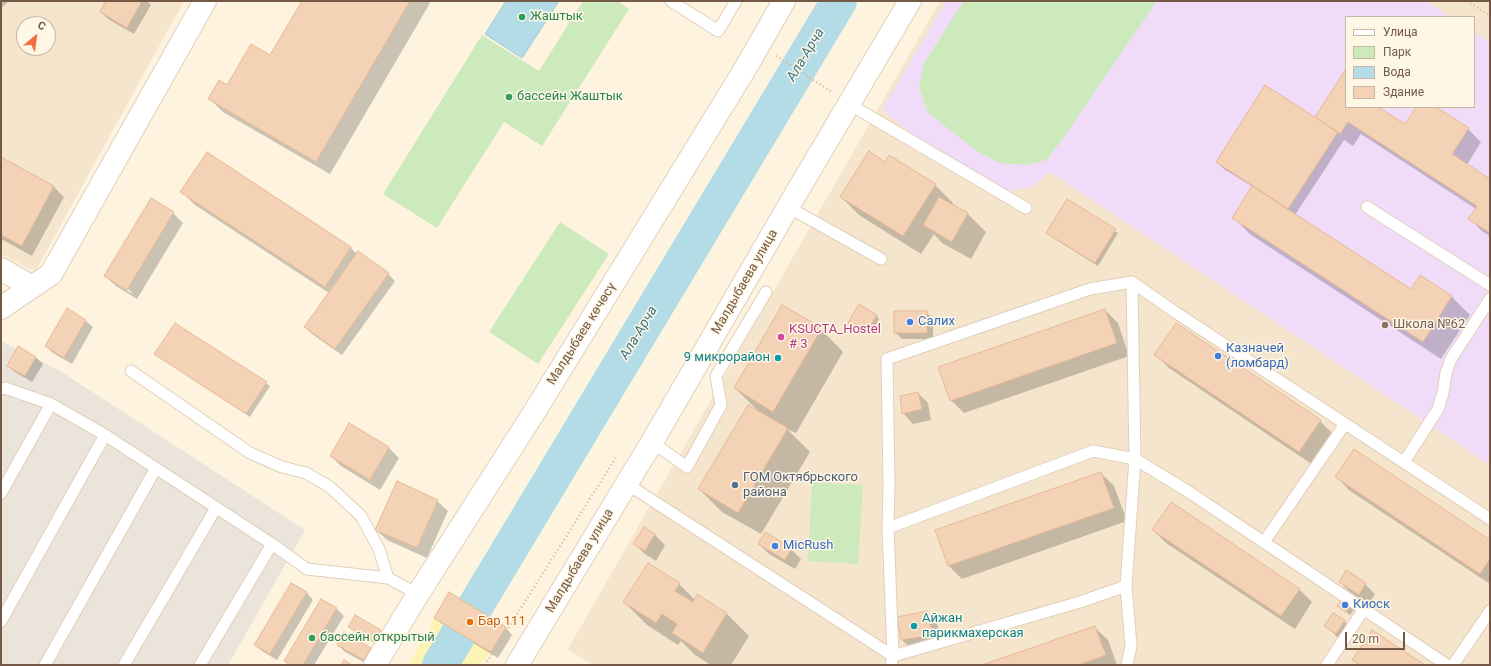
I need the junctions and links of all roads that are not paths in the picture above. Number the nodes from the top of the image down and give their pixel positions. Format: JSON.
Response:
{"nodes":[{"id":1,"x":205,"y":1,"type":"edge"},
{"id":2,"x":671,"y":1,"type":"edge"},
{"id":3,"x":736,"y":1,"type":"edge"},
{"id":4,"x":784,"y":1,"type":"edge"},
{"id":5,"x":910,"y":1,"type":"edge"},
{"id":6,"x":842,"y":99,"type":"junction"},
{"id":7,"x":788,"y":207,"type":"junction"},
{"id":8,"x":1367,"y":207,"type":"dead end"},
{"id":9,"x":1026,"y":208,"type":"dead end"},
{"id":10,"x":881,"y":259,"type":"dead end"},
{"id":11,"x":1,"y":270,"type":"edge"},
{"id":12,"x":1132,"y":282,"type":"junction"},
{"id":13,"x":1490,"y":285,"type":"edge"},
{"id":14,"x":32,"y":287,"type":"junction"},
{"id":15,"x":766,"y":292,"type":"dead end"},
{"id":16,"x":1490,"y":299,"type":"edge"},
{"id":17,"x":1,"y":308,"type":"edge"},
{"id":18,"x":131,"y":371,"type":"dead end"},
{"id":19,"x":1,"y":389,"type":"edge"},
{"id":20,"x":51,"y":404,"type":"junction"},
{"id":21,"x":1345,"y":424,"type":"junction"},
{"id":22,"x":105,"y":435,"type":"junction"},
{"id":23,"x":652,"y":442,"type":"junction"},
{"id":24,"x":1135,"y":459,"type":"junction"},
{"id":25,"x":1404,"y":462,"type":"junction"},
{"id":26,"x":156,"y":468,"type":"junction"},
{"id":27,"x":627,"y":484,"type":"junction"},
{"id":28,"x":1,"y":493,"type":"edge"},
{"id":29,"x":216,"y":508,"type":"junction"},
{"id":30,"x":1490,"y":519,"type":"edge"},
{"id":31,"x":888,"y":528,"type":"junction"},
{"id":32,"x":1264,"y":542,"type":"junction"},
{"id":33,"x":272,"y":544,"type":"junction"},
{"id":34,"x":388,"y":578,"type":"junction"},
{"id":35,"x":1126,"y":586,"type":"junction"},
{"id":36,"x":418,"y":594,"type":"junction"},
{"id":37,"x":1364,"y":610,"type":"junction"},
{"id":38,"x":1490,"y":611,"type":"edge"},
{"id":39,"x":1,"y":621,"type":"edge"},
{"id":40,"x":892,"y":661,"type":"edge"},
{"id":41,"x":45,"y":665,"type":"edge"},
{"id":42,"x":124,"y":665,"type":"edge"},
{"id":43,"x":200,"y":665,"type":"edge"},
{"id":44,"x":375,"y":665,"type":"edge"},
{"id":45,"x":517,"y":665,"type":"edge"},
{"id":46,"x":1127,"y":665,"type":"edge"},
{"id":47,"x":1327,"y":665,"type":"edge"},
{"id":48,"x":1447,"y":665,"type":"edge"},
{"id":49,"x":1453,"y":665,"type":"edge"}],
"edges":[{"from":1,"to":14,"type":"street"},
{"from":2,"to":3,"type":"lane"},
{"from":4,"to":36,"type":"street","name":"Малдыбаев көчөсү"},
{"from":5,"to":6,"type":"street","name":"Малдыбаева улица"},
{"from":6,"to":7,"type":"street","name":"Малдыбаева улица"},
{"from":6,"to":9,"type":"lane"},
{"from":7,"to":10,"type":"lane"},
{"from":7,"to":23,"type":"street","name":"Малдыбаева улица"},
{"from":8,"to":13,"type":"lane"},
{"from":11,"to":14,"type":"street"},
{"from":12,"to":21,"type":"lane"},
{"from":12,"to":24,"type":"lane"},
{"from":12,"to":31,"type":"lane"},
{"from":14,"to":17,"type":"street"},
{"from":15,"to":23,"type":"lane"},
{"from":16,"to":25,"type":"lane"},
{"from":18,"to":34,"type":"lane"},
{"from":19,"to":20,"type":"lane"},
{"from":20,"to":22,"type":"lane"},
{"from":20,"to":28,"type":"lane"},
{"from":21,"to":25,"type":"lane"},
{"from":21,"to":32,"type":"lane"},
{"from":22,"to":26,"type":"lane"},
{"from":22,"to":39,"type":"lane"},
{"from":23,"to":27,"type":"street","name":"Малдыбаева улица"},
{"from":24,"to":31,"type":"lane"},
{"from":24,"to":32,"type":"lane"},
{"from":24,"to":35,"type":"lane"},
{"from":25,"to":30,"type":"lane"},
{"from":26,"to":29,"type":"lane"},
{"from":26,"to":41,"type":"lane"},
{"from":27,"to":40,"type":"lane"},
{"from":27,"to":45,"type":"street","name":"Малдыбаева улица"},
{"from":29,"to":33,"type":"lane"},
{"from":29,"to":42,"type":"lane"},
{"from":31,"to":40,"type":"lane"},
{"from":32,"to":37,"type":"lane"},
{"from":33,"to":34,"type":"lane"},
{"from":33,"to":43,"type":"lane"},
{"from":34,"to":36,"type":"lane"},
{"from":35,"to":40,"type":"lane"},
{"from":35,"to":46,"type":"lane"},
{"from":36,"to":44,"type":"street","name":"Малдыбаев көчөсү"},
{"from":37,"to":47,"type":"lane"},
{"from":37,"to":48,"type":"lane"},
{"from":38,"to":49,"type":"lane"}]}
